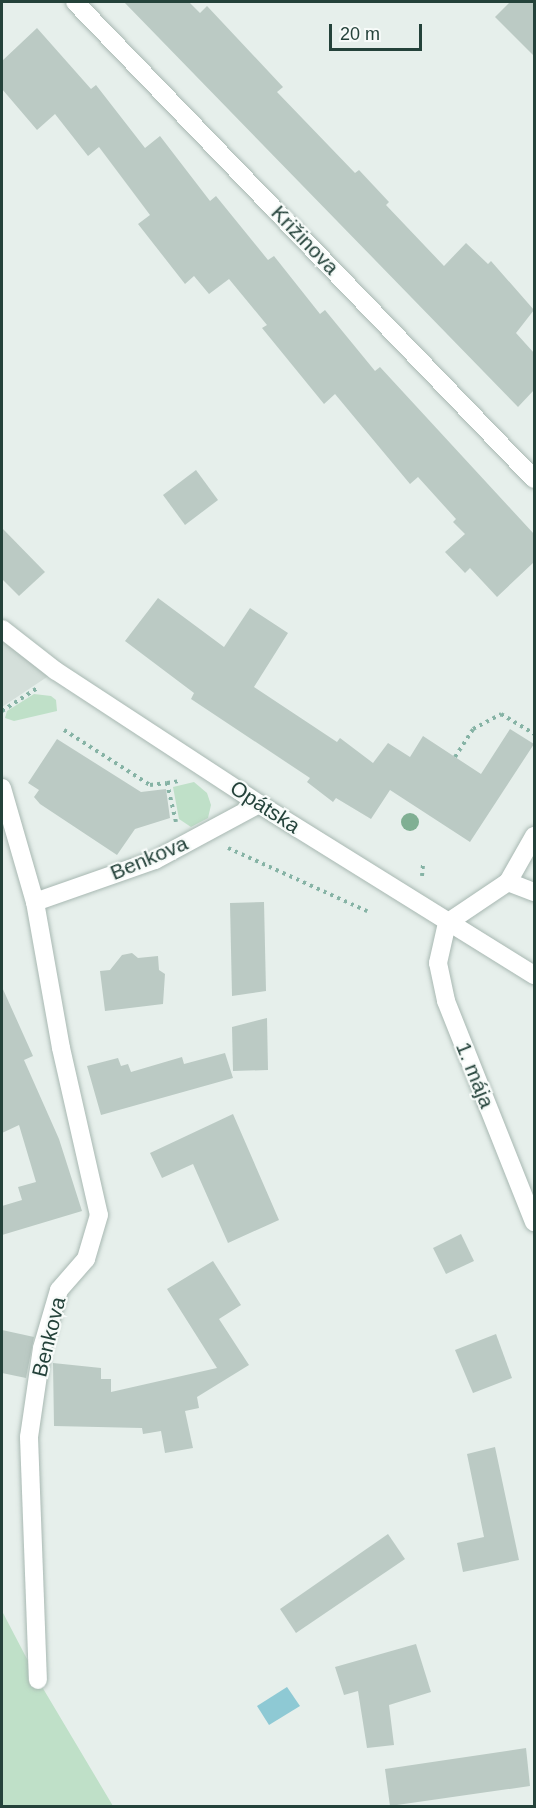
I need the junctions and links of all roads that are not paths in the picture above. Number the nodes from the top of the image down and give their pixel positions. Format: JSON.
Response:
{"nodes":[{"id":1,"x":75,"y":2,"type":"edge"},
{"id":2,"x":534,"y":479,"type":"edge"},
{"id":3,"x":2,"y":628,"type":"edge"},
{"id":4,"x":2,"y":788,"type":"edge"},
{"id":5,"x":259,"y":804,"type":"junction"},
{"id":6,"x":534,"y":836,"type":"edge"},
{"id":7,"x":508,"y":882,"type":"junction"},
{"id":8,"x":534,"y":892,"type":"edge"},
{"id":9,"x":35,"y":902,"type":"junction"},
{"id":10,"x":447,"y":923,"type":"junction"},
{"id":11,"x":531,"y":970,"type":"edge"},
{"id":12,"x":534,"y":1222,"type":"edge"},
{"id":13,"x":38,"y":1680,"type":"dead end"}],
"edges":[{"from":1,"to":2,"type":"street","name":"Križinova"},
{"from":3,"to":5,"type":"street","name":"Opátska"},
{"from":4,"to":9,"type":"street","name":"Benkova"},
{"from":5,"to":9,"type":"street","name":"Benkova"},
{"from":5,"to":10,"type":"street","name":"Opátska"},
{"from":6,"to":7,"type":"street"},
{"from":7,"to":8,"type":"street"},
{"from":7,"to":10,"type":"street"},
{"from":9,"to":13,"type":"street","name":"Benkova"},
{"from":10,"to":11,"type":"street","name":"Opátska"},
{"from":10,"to":12,"type":"street","name":"1. mája"}]}
